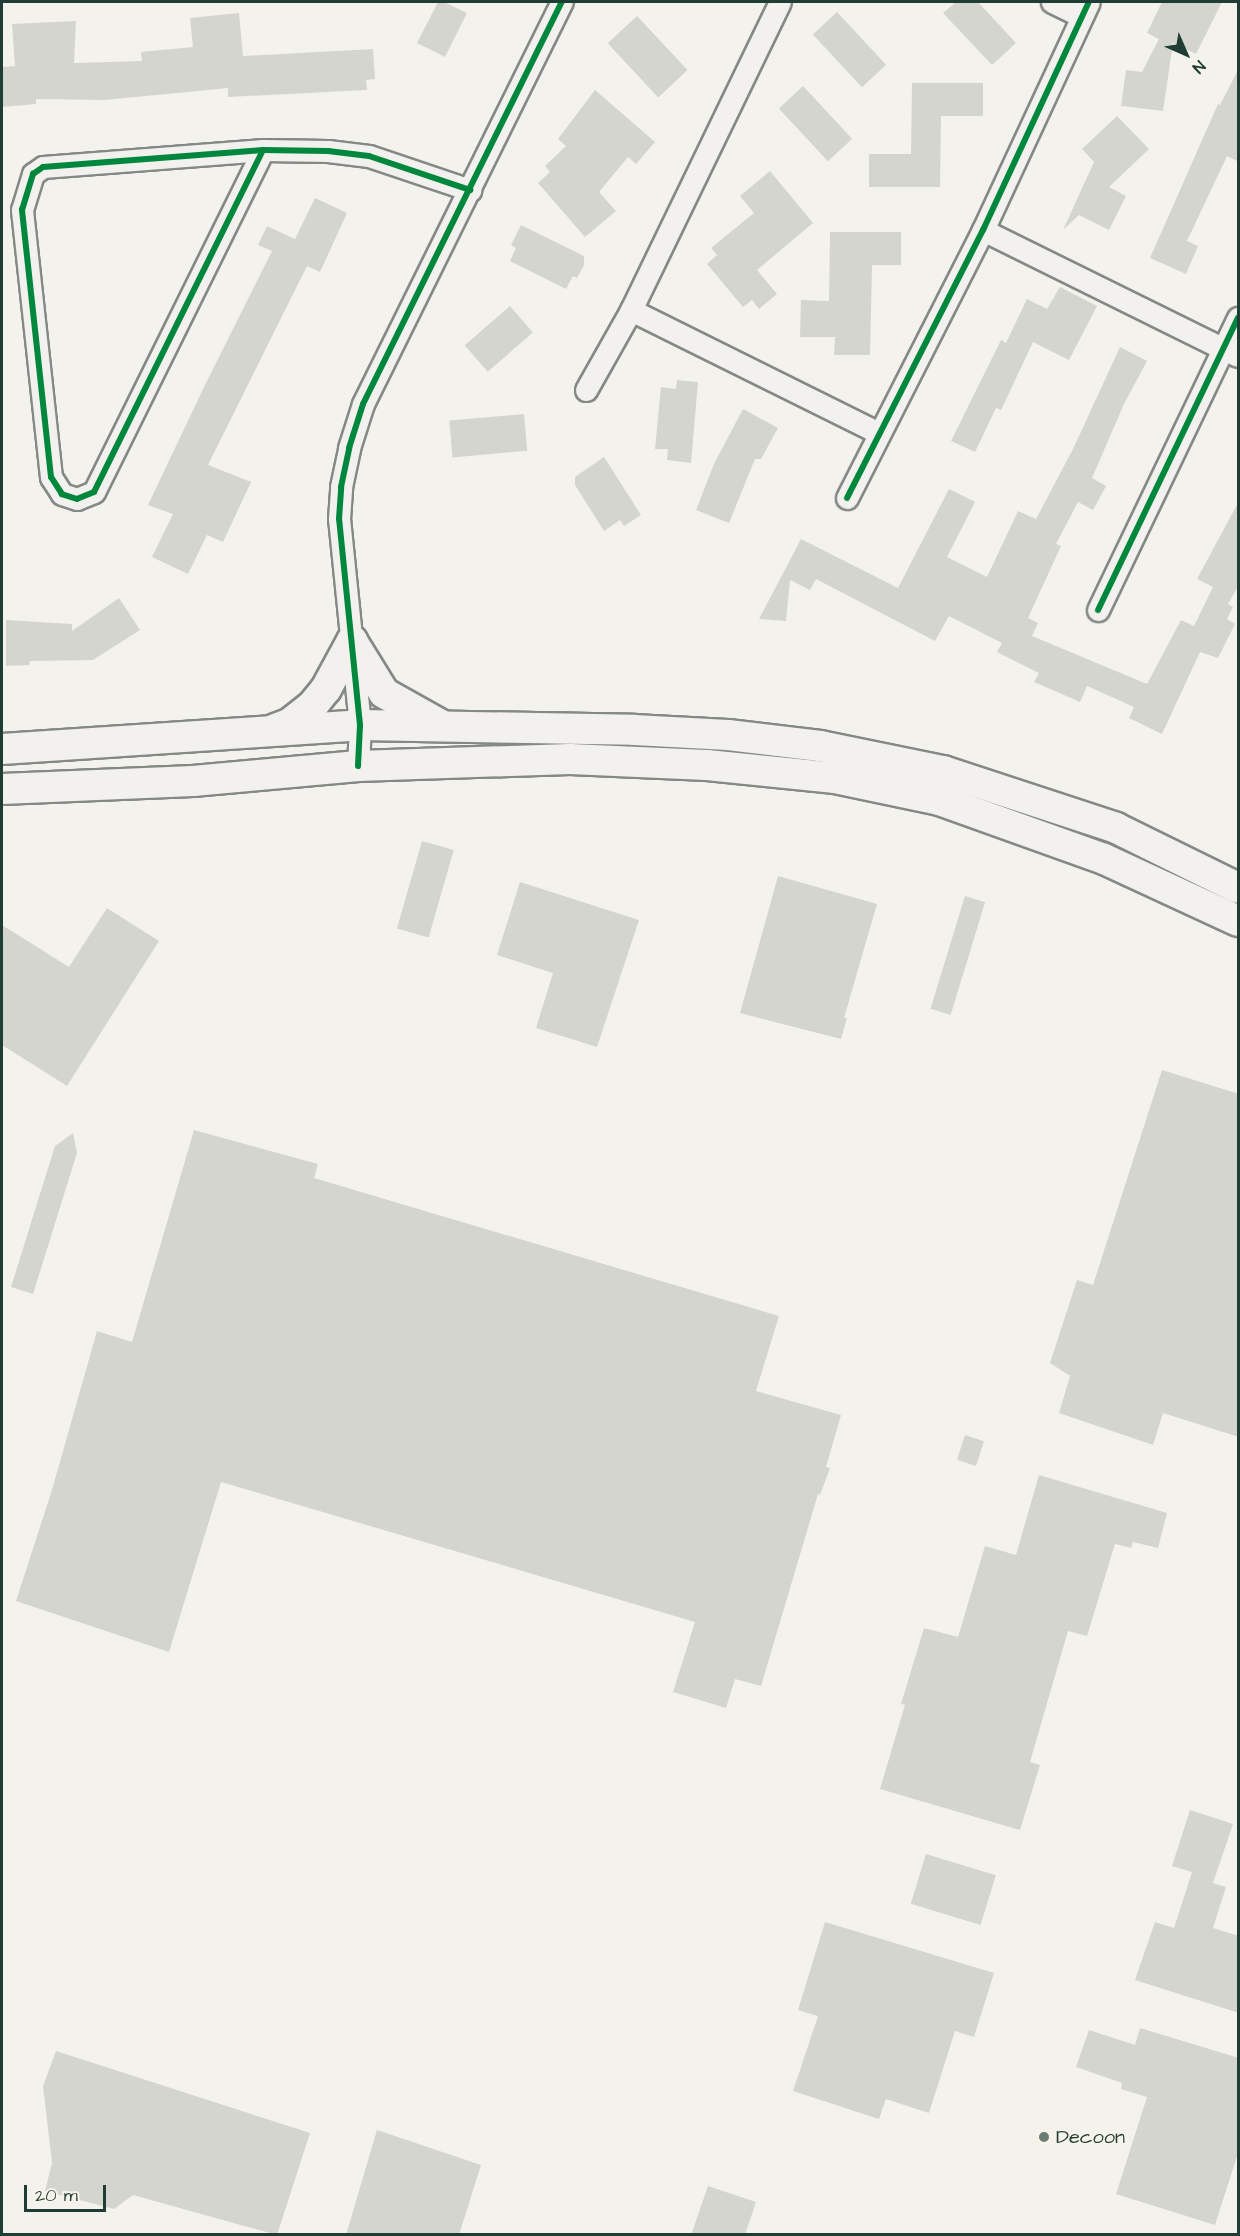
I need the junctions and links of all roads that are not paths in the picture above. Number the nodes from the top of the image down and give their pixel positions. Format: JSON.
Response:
{"nodes":[{"id":1,"x":562,"y":2,"type":"edge"},
{"id":2,"x":780,"y":2,"type":"edge"},
{"id":3,"x":1052,"y":2,"type":"edge"},
{"id":4,"x":1085,"y":9,"type":"edge"},
{"id":5,"x":263,"y":150,"type":"junction"},
{"id":6,"x":470,"y":190,"type":"junction"},
{"id":7,"x":983,"y":230,"type":"junction"},
{"id":8,"x":631,"y":310,"type":"junction"},
{"id":9,"x":1239,"y":318,"type":"edge"},
{"id":10,"x":1231,"y":352,"type":"edge"},
{"id":11,"x":586,"y":390,"type":"dead end"},
{"id":12,"x":879,"y":433,"type":"junction"},
{"id":13,"x":847,"y":498,"type":"dead end"},
{"id":14,"x":1098,"y":610,"type":"dead end"},
{"id":15,"x":352,"y":641,"type":"junction"},
{"id":16,"x":360,"y":725,"type":"junction"},
{"id":17,"x":448,"y":729,"type":"junction"},
{"id":18,"x":273,"y":730,"type":"junction"},
{"id":19,"x":2,"y":749,"type":"edge"},
{"id":20,"x":358,"y":766,"type":"junction"},
{"id":21,"x":2,"y":789,"type":"edge"},
{"id":22,"x":1116,"y":828,"type":"junction"},
{"id":23,"x":1104,"y":860,"type":"junction"},
{"id":24,"x":1239,"y":888,"type":"edge"},
{"id":25,"x":1239,"y":921,"type":"edge"}],
"edges":[{"from":1,"to":6,"type":"street"},
{"from":2,"to":8,"type":"street"},
{"from":3,"to":4,"type":"street"},
{"from":4,"to":7,"type":"street"},
{"from":5,"to":5,"type":"street"},
{"from":5,"to":6,"type":"street"},
{"from":6,"to":15,"type":"street"},
{"from":7,"to":10,"type":"street"},
{"from":7,"to":12,"type":"street"},
{"from":8,"to":11,"type":"street"},
{"from":8,"to":12,"type":"street"},
{"from":9,"to":10,"type":"street"},
{"from":10,"to":14,"type":"street"},
{"from":12,"to":13,"type":"street"},
{"from":15,"to":16,"type":"street"},
{"from":15,"to":17,"type":"main road"},
{"from":15,"to":18,"type":"main road"},
{"from":16,"to":17,"type":"main road"},
{"from":16,"to":18,"type":"main road"},
{"from":16,"to":20,"type":"street"},
{"from":17,"to":22,"type":"main road"},
{"from":18,"to":19,"type":"main road"},
{"from":20,"to":21,"type":"main road"},
{"from":20,"to":23,"type":"main road"},
{"from":22,"to":23,"type":"main road"},
{"from":22,"to":24,"type":"main road"},
{"from":23,"to":25,"type":"main road"}]}
